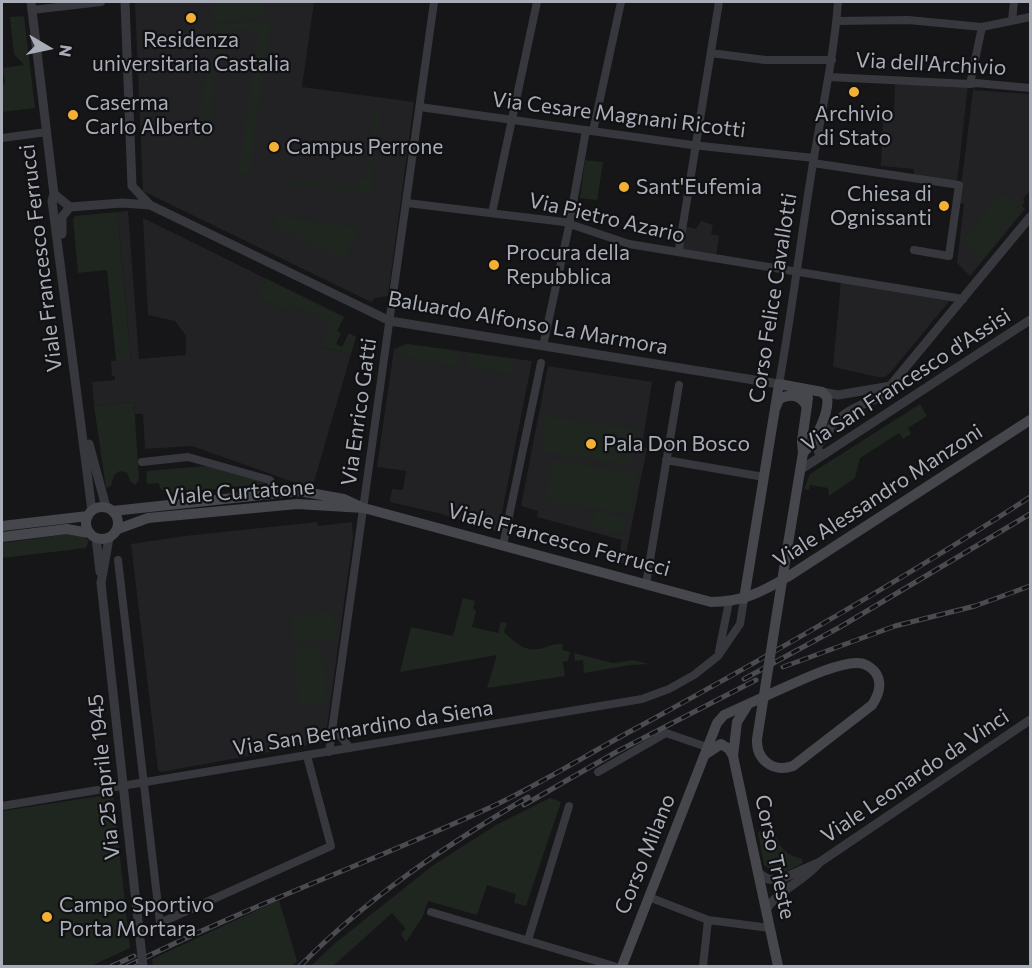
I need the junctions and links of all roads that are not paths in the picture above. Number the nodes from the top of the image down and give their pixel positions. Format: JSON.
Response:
{"nodes":[{"id":1,"x":101,"y":2,"type":"edge"},
{"id":2,"x":125,"y":2,"type":"edge"},
{"id":3,"x":434,"y":2,"type":"edge"},
{"id":4,"x":537,"y":2,"type":"edge"},
{"id":5,"x":621,"y":2,"type":"edge"},
{"id":6,"x":719,"y":2,"type":"edge"},
{"id":7,"x":838,"y":2,"type":"edge"},
{"id":8,"x":1014,"y":2,"type":"edge"},
{"id":9,"x":31,"y":6,"type":"edge"},
{"id":10,"x":1030,"y":17,"type":"edge"},
{"id":11,"x":1012,"y":20,"type":"junction"},
{"id":12,"x":837,"y":21,"type":"junction"},
{"id":13,"x":982,"y":27,"type":"junction"},
{"id":14,"x":711,"y":53,"type":"junction"},
{"id":15,"x":832,"y":60,"type":"junction"},
{"id":16,"x":829,"y":77,"type":"junction"},
{"id":17,"x":970,"y":84,"type":"junction"},
{"id":18,"x":1030,"y":88,"type":"edge"},
{"id":19,"x":420,"y":107,"type":"junction"},
{"id":20,"x":511,"y":120,"type":"junction"},
{"id":21,"x":589,"y":130,"type":"junction"},
{"id":22,"x":47,"y":132,"type":"junction"},
{"id":23,"x":2,"y":138,"type":"edge"},
{"id":24,"x":696,"y":144,"type":"junction"},
{"id":25,"x":814,"y":160,"type":"junction"},
{"id":26,"x":132,"y":186,"type":"junction"},
{"id":27,"x":54,"y":194,"type":"junction"},
{"id":28,"x":122,"y":202,"type":"junction"},
{"id":29,"x":406,"y":203,"type":"junction"},
{"id":30,"x":150,"y":205,"type":"junction"},
{"id":31,"x":70,"y":207,"type":"junction"},
{"id":32,"x":492,"y":213,"type":"junction"},
{"id":33,"x":1030,"y":217,"type":"edge"},
{"id":34,"x":569,"y":224,"type":"junction"},
{"id":35,"x":679,"y":249,"type":"dead end"},
{"id":36,"x":914,"y":250,"type":"dead end"},
{"id":37,"x":798,"y":272,"type":"junction"},
{"id":38,"x":963,"y":299,"type":"junction"},
{"id":39,"x":1030,"y":320,"type":"edge"},
{"id":40,"x":390,"y":321,"type":"junction"},
{"id":41,"x":543,"y":346,"type":"junction"},
{"id":42,"x":542,"y":363,"type":"dead end"},
{"id":43,"x":780,"y":384,"type":"junction"},
{"id":44,"x":679,"y":385,"type":"dead end"},
{"id":45,"x":891,"y":386,"type":"junction"},
{"id":46,"x":801,"y":388,"type":"junction"},
{"id":47,"x":819,"y":391,"type":"junction"},
{"id":48,"x":807,"y":403,"type":"junction"},
{"id":49,"x":776,"y":407,"type":"junction"},
{"id":50,"x":1030,"y":420,"type":"edge"},
{"id":51,"x":803,"y":453,"type":"junction"},
{"id":52,"x":825,"y":454,"type":"junction"},
{"id":53,"x":666,"y":460,"type":"junction"},
{"id":54,"x":142,"y":462,"type":"dead end"},
{"id":55,"x":800,"y":470,"type":"junction"},
{"id":56,"x":764,"y":477,"type":"junction"},
{"id":57,"x":276,"y":493,"type":"junction"},
{"id":58,"x":364,"y":508,"type":"junction"},
{"id":59,"x":110,"y":509,"type":"junction"},
{"id":60,"x":90,"y":513,"type":"junction"},
{"id":61,"x":2,"y":526,"type":"edge"},
{"id":62,"x":118,"y":529,"type":"junction"},
{"id":63,"x":92,"y":536,"type":"junction"},
{"id":64,"x":2,"y":537,"type":"edge"},
{"id":65,"x":109,"y":538,"type":"junction"},
{"id":66,"x":503,"y":545,"type":"junction"},
{"id":67,"x":118,"y":560,"type":"dead end"},
{"id":68,"x":101,"y":583,"type":"junction"},
{"id":69,"x":646,"y":584,"type":"junction"},
{"id":70,"x":744,"y":599,"type":"junction"},
{"id":71,"x":729,"y":602,"type":"junction"},
{"id":72,"x":718,"y":656,"type":"junction"},
{"id":73,"x":747,"y":706,"type":"junction"},
{"id":74,"x":1030,"y":720,"type":"edge"},
{"id":75,"x":333,"y":726,"type":"junction"},
{"id":76,"x":350,"y":748,"type":"junction"},
{"id":77,"x":706,"y":751,"type":"junction"},
{"id":78,"x":329,"y":752,"type":"junction"},
{"id":79,"x":307,"y":756,"type":"junction"},
{"id":80,"x":733,"y":756,"type":"junction"},
{"id":81,"x":598,"y":772,"type":"dead end"},
{"id":82,"x":144,"y":783,"type":"junction"},
{"id":83,"x":2,"y":806,"type":"edge"},
{"id":84,"x":569,"y":806,"type":"dead end"},
{"id":85,"x":820,"y":862,"type":"junction"},
{"id":86,"x":758,"y":873,"type":"junction"},
{"id":87,"x":649,"y":897,"type":"junction"},
{"id":88,"x":766,"y":909,"type":"junction"},
{"id":89,"x":431,"y":912,"type":"dead end"},
{"id":90,"x":708,"y":920,"type":"junction"},
{"id":91,"x":770,"y":928,"type":"junction"},
{"id":92,"x":528,"y":940,"type":"junction"},
{"id":93,"x":143,"y":966,"type":"edge"},
{"id":94,"x":614,"y":966,"type":"edge"},
{"id":95,"x":622,"y":966,"type":"edge"},
{"id":96,"x":703,"y":966,"type":"edge"},
{"id":97,"x":778,"y":966,"type":"edge"}],
"edges":[{"from":1,"to":9,"type":"street"},
{"from":2,"to":26,"type":"street"},
{"from":3,"to":19,"type":"street","name":"Via Enrico Gatti"},
{"from":4,"to":20,"type":"street"},
{"from":5,"to":21,"type":"street"},
{"from":6,"to":14,"type":"street"},
{"from":7,"to":12,"type":"street","name":"Corso Felice Cavallotti"},
{"from":8,"to":11,"type":"street"},
{"from":9,"to":22,"type":"street","name":"Viale Francesco Ferrucci"},
{"from":10,"to":11,"type":"street"},
{"from":11,"to":13,"type":"street"},
{"from":12,"to":13,"type":"street"},
{"from":12,"to":15,"type":"street","name":"Corso Felice Cavallotti"},
{"from":13,"to":17,"type":"street"},
{"from":14,"to":15,"type":"street"},
{"from":14,"to":24,"type":"street"},
{"from":15,"to":16,"type":"street","name":"Corso Felice Cavallotti"},
{"from":16,"to":17,"type":"street","name":"Via dell'Archivio"},
{"from":16,"to":25,"type":"street","name":"Corso Felice Cavallotti"},
{"from":17,"to":18,"type":"street","name":"Via dell'Archivio"},
{"from":19,"to":20,"type":"street","name":"Via Cesare Magnani Ricotti"},
{"from":19,"to":29,"type":"street","name":"Via Enrico Gatti"},
{"from":20,"to":21,"type":"street","name":"Via Cesare Magnani Ricotti"},
{"from":20,"to":32,"type":"street"},
{"from":21,"to":24,"type":"street","name":"Via Cesare Magnani Ricotti"},
{"from":21,"to":34,"type":"street"},
{"from":22,"to":23,"type":"street"},
{"from":22,"to":27,"type":"street","name":"Viale Francesco Ferrucci"},
{"from":24,"to":25,"type":"street","name":"Via Cesare Magnani Ricotti"},
{"from":24,"to":35,"type":"street"},
{"from":25,"to":36,"type":"street","name":"Via Cesare Magnani Ricotti"},
{"from":25,"to":37,"type":"street","name":"Corso Felice Cavallotti"},
{"from":26,"to":28,"type":"street"},
{"from":26,"to":30,"type":"street","name":"Baluardo Alfonso La Marmora"},
{"from":27,"to":31,"type":"street"},
{"from":27,"to":60,"type":"street","name":"Viale Francesco Ferrucci"},
{"from":28,"to":30,"type":"street","name":"Baluardo Alfonso La Marmora"},
{"from":28,"to":31,"type":"street","name":"Baluardo Alfonso La Marmora"},
{"from":29,"to":32,"type":"street","name":"Via Pietro Azario"},
{"from":29,"to":40,"type":"street","name":"Via Enrico Gatti"},
{"from":30,"to":40,"type":"street","name":"Baluardo Alfonso La Marmora"},
{"from":31,"to":59,"type":"street","name":"Viale Francesco Ferrucci"},
{"from":32,"to":34,"type":"street","name":"Via Pietro Azario"},
{"from":33,"to":38,"type":"street"},
{"from":34,"to":37,"type":"street","name":"Via Pietro Azario"},
{"from":34,"to":41,"type":"street"},
{"from":37,"to":38,"type":"street","name":"Via Pietro Azario"},
{"from":37,"to":43,"type":"street","name":"Corso Felice Cavallotti"},
{"from":38,"to":45,"type":"street"},
{"from":39,"to":52,"type":"street","name":"Via San Francesco d'Assisi"},
{"from":40,"to":41,"type":"street","name":"Baluardo Alfonso La Marmora"},
{"from":40,"to":58,"type":"street","name":"Via Enrico Gatti"},
{"from":41,"to":43,"type":"street","name":"Baluardo Alfonso La Marmora"},
{"from":42,"to":66,"type":"street"},
{"from":43,"to":46,"type":"main road"},
{"from":43,"to":49,"type":"main road","name":"Corso Felice Cavallotti"},
{"from":44,"to":53,"type":"street"},
{"from":45,"to":47,"type":"street"},
{"from":45,"to":52,"type":"street"},
{"from":46,"to":47,"type":"main road"},
{"from":46,"to":48,"type":"main road"},
{"from":47,"to":48,"type":"main road"},
{"from":47,"to":51,"type":"main road"},
{"from":48,"to":49,"type":"main road"},
{"from":48,"to":51,"type":"main road"},
{"from":49,"to":56,"type":"main road","name":"Corso Felice Cavallotti"},
{"from":50,"to":70,"type":"main road","name":"Viale Alessandro Manzoni"},
{"from":51,"to":55,"type":"main road"},
{"from":52,"to":55,"type":"street","name":"Via San Francesco d'Assisi"},
{"from":53,"to":56,"type":"street"},
{"from":53,"to":69,"type":"street"},
{"from":54,"to":57,"type":"street"},
{"from":55,"to":73,"type":"main road","name":"Corso Milano","bridge":true},
{"from":56,"to":70,"type":"main road","name":"Corso Felice Cavallotti"},
{"from":57,"to":58,"type":"main road","name":"Viale Curtatone"},
{"from":57,"to":59,"type":"main road","name":"Viale Curtatone"},
{"from":58,"to":62,"type":"main road","name":"Viale Curtatone"},
{"from":58,"to":66,"type":"main road","name":"Viale Francesco Ferrucci"},
{"from":58,"to":75,"type":"street","name":"Via Enrico Gatti"},
{"from":59,"to":60,"type":"main road"},
{"from":59,"to":62,"type":"main road"},
{"from":60,"to":61,"type":"main road"},
{"from":60,"to":63,"type":"main road"},
{"from":62,"to":65,"type":"main road"},
{"from":63,"to":64,"type":"main road"},
{"from":63,"to":65,"type":"main road"},
{"from":63,"to":68,"type":"street","name":"Via 25 aprile 1945"},
{"from":65,"to":68,"type":"street","name":"Via 25 aprile 1945"},
{"from":66,"to":69,"type":"main road","name":"Viale Francesco Ferrucci"},
{"from":67,"to":82,"type":"street"},
{"from":68,"to":93,"type":"street","name":"Via 25 aprile 1945","bridge":true},
{"from":69,"to":71,"type":"main road","name":"Viale Francesco Ferrucci"},
{"from":70,"to":71,"type":"main road","name":"Viale Francesco Ferrucci"},
{"from":70,"to":72,"type":"street","name":"Via San Bernardino da Siena"},
{"from":71,"to":72,"type":"street"},
{"from":72,"to":76,"type":"street","name":"Via San Bernardino da Siena"},
{"from":73,"to":77,"type":"main road","name":"Corso Milano"},
{"from":73,"to":80,"type":"main road","name":"Corso Trieste"},
{"from":74,"to":85,"type":"street","name":"Viale Leonardo da Vinci"},
{"from":75,"to":76,"type":"street"},
{"from":75,"to":78,"type":"street","name":"Via Enrico Gatti"},
{"from":76,"to":78,"type":"street","name":"Via San Bernardino da Siena"},
{"from":77,"to":80,"type":"main road"},
{"from":77,"to":81,"type":"street"},
{"from":77,"to":87,"type":"main road","name":"Corso Milano"},
{"from":78,"to":79,"type":"street","name":"Via San Bernardino da Siena"},
{"from":79,"to":82,"type":"street","name":"Via San Bernardino da Siena"},
{"from":79,"to":82,"type":"street"},
{"from":80,"to":86,"type":"main road","name":"Corso Trieste"},
{"from":82,"to":83,"type":"street","name":"Via San Bernardino da Siena"},
{"from":84,"to":92,"type":"street"},
{"from":85,"to":86,"type":"street","name":"Viale Leonardo da Vinci"},
{"from":85,"to":88,"type":"street","name":"Viale Leonardo da Vinci"},
{"from":86,"to":88,"type":"main road","name":"Corso Trieste"},
{"from":87,"to":90,"type":"street"},
{"from":87,"to":95,"type":"main road","name":"Corso Milano"},
{"from":88,"to":91,"type":"main road","name":"Corso Trieste"},
{"from":89,"to":92,"type":"street"},
{"from":90,"to":91,"type":"street"},
{"from":90,"to":96,"type":"street"},
{"from":91,"to":97,"type":"main road","name":"Corso Trieste"},
{"from":92,"to":94,"type":"street"}]}
